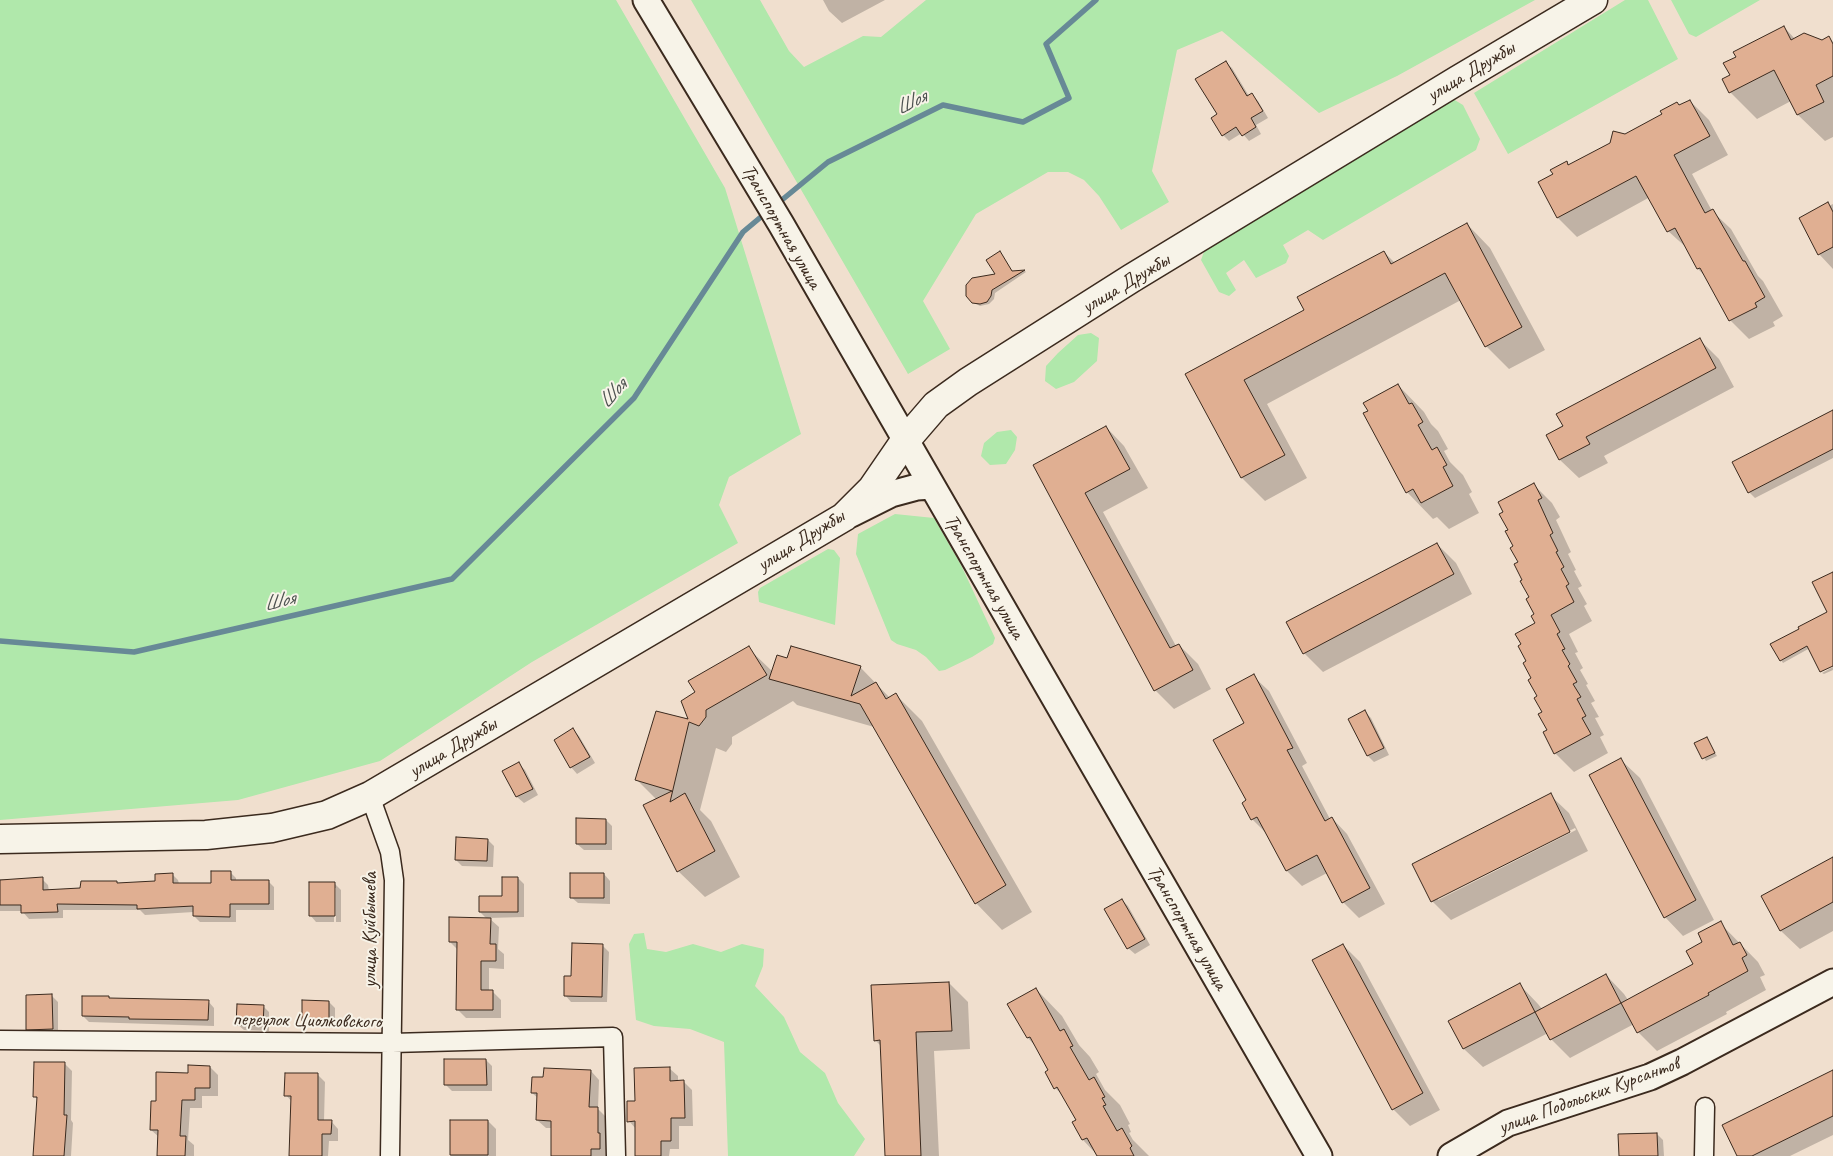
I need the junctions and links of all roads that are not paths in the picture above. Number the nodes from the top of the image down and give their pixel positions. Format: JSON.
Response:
{"nodes":[{"id":1,"x":646,"y":0,"type":"edge"},
{"id":2,"x":1593,"y":0,"type":"edge"},
{"id":3,"x":905,"y":441,"type":"junction"},
{"id":4,"x":931,"y":486,"type":"junction"},
{"id":5,"x":844,"y":517,"type":"junction"},
{"id":6,"x":370,"y":796,"type":"junction"},
{"id":7,"x":0,"y":839,"type":"edge"},
{"id":8,"x":1833,"y":982,"type":"edge"},
{"id":9,"x":0,"y":1040,"type":"edge"},
{"id":10,"x":392,"y":1043,"type":"junction"},
{"id":11,"x":1705,"y":1107,"type":"dead end"},
{"id":12,"x":390,"y":1156,"type":"edge"},
{"id":13,"x":616,"y":1156,"type":"edge"},
{"id":14,"x":1319,"y":1156,"type":"edge"},
{"id":15,"x":1451,"y":1156,"type":"edge"},
{"id":16,"x":1704,"y":1156,"type":"edge"}],
"edges":[{"from":1,"to":3,"type":"street","name":"Транспортная улица"},
{"from":2,"to":3,"type":"main road","name":"улица Дружбы"},
{"from":3,"to":4,"type":"street","name":"Транспортная улица"},
{"from":3,"to":5,"type":"main road","name":"улица Дружбы"},
{"from":4,"to":5,"type":"street"},
{"from":4,"to":14,"type":"street","name":"Транспортная улица"},
{"from":5,"to":6,"type":"main road","name":"улица Дружбы"},
{"from":6,"to":7,"type":"main road","name":"улица Дружбы"},
{"from":6,"to":10,"type":"street","name":"улица Куйбышева"},
{"from":8,"to":15,"type":"street","name":"улица Подольских Курсантов"},
{"from":9,"to":10,"type":"street","name":"переулок Циолковского"},
{"from":10,"to":12,"type":"street","name":"улица Куйбышева"},
{"from":10,"to":13,"type":"street","name":"переулок Циолковского"},
{"from":11,"to":16,"type":"street"}]}
